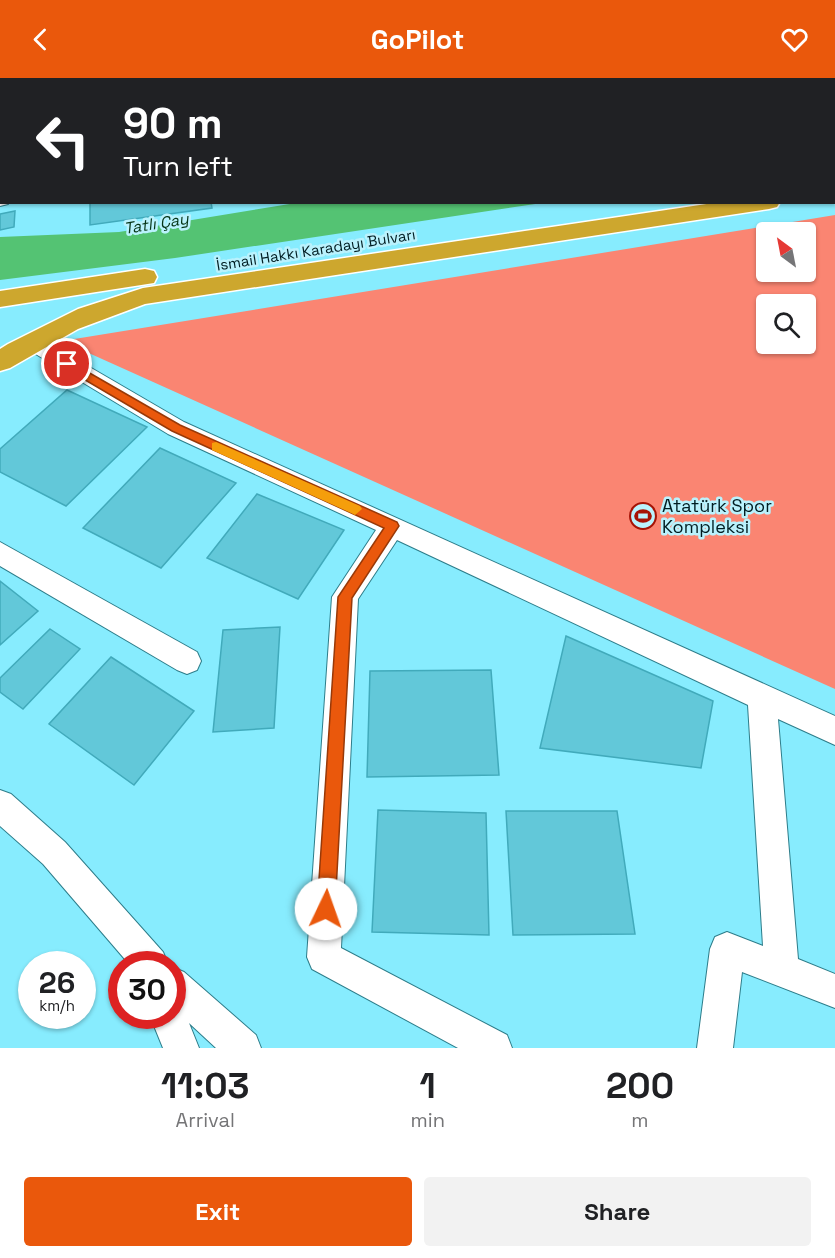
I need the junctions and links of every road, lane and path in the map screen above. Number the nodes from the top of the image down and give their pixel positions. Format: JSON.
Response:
{"nodes":[{"id":1,"x":620,"y":204,"type":"edge"},
{"id":2,"x":756,"y":204,"type":"edge"},
{"id":3,"x":0,"y":299,"type":"edge"},
{"id":4,"x":31,"y":342,"type":"junction"},
{"id":5,"x":0,"y":361,"type":"edge"},
{"id":6,"x":393,"y":526,"type":"junction"},
{"id":7,"x":0,"y":553,"type":"edge"},
{"id":8,"x":187,"y":661,"type":"dead end"},
{"id":9,"x":762,"y":697,"type":"junction"},
{"id":10,"x":835,"y":731,"type":"edge"},
{"id":11,"x":0,"y":805,"type":"edge"},
{"id":12,"x":139,"y":951,"type":"edge"},
{"id":13,"x":782,"y":971,"type":"junction"},
{"id":14,"x":835,"y":991,"type":"edge"},
{"id":15,"x":186,"y":997,"type":"edge"},
{"id":16,"x":173,"y":1029,"type":"edge"},
{"id":17,"x":181,"y":1048,"type":"edge"},
{"id":18,"x":243,"y":1048,"type":"edge"},
{"id":19,"x":494,"y":1048,"type":"edge"},
{"id":20,"x":715,"y":1048,"type":"edge"}],
"edges":[{"from":1,"to":3,"type":"highway","name":"İsmail Hakkı Karadayı Bulvarı"},
{"from":2,"to":4,"type":"highway"},
{"from":4,"to":5,"type":"highway"},
{"from":4,"to":6,"type":"street"},
{"from":6,"to":9,"type":"street"},
{"from":6,"to":19,"type":"street"},
{"from":7,"to":8,"type":"street"},
{"from":9,"to":10,"type":"street"},
{"from":9,"to":13,"type":"street"},
{"from":11,"to":12,"type":"street"},
{"from":13,"to":14,"type":"street"},
{"from":13,"to":20,"type":"street"},
{"from":15,"to":18,"type":"street"},
{"from":16,"to":17,"type":"street"}]}
